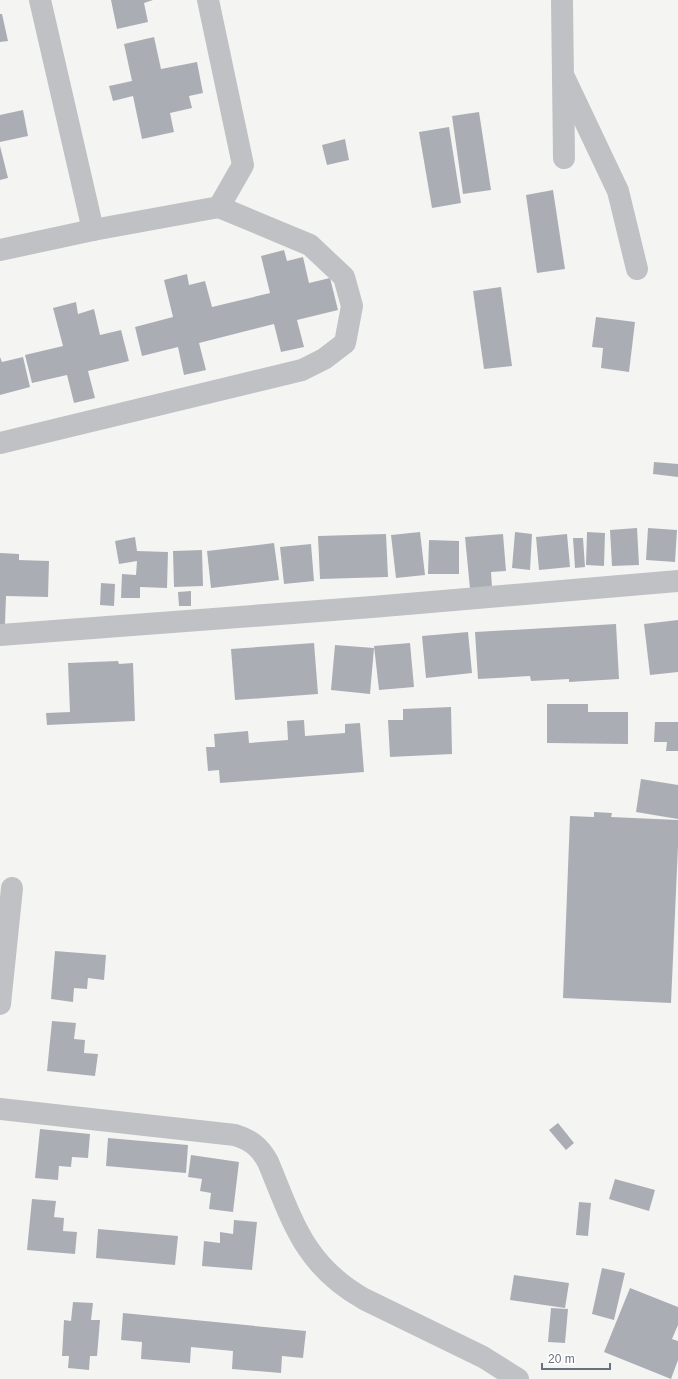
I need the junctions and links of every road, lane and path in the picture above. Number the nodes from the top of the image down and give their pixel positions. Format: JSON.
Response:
{"nodes":[{"id":1,"x":40,"y":0,"type":"edge"},
{"id":2,"x":208,"y":0,"type":"edge"},
{"id":3,"x":562,"y":0,"type":"edge"},
{"id":4,"x":564,"y":77,"type":"junction"},
{"id":5,"x":564,"y":158,"type":"dead end"},
{"id":6,"x":219,"y":207,"type":"junction"},
{"id":7,"x":93,"y":230,"type":"junction"},
{"id":8,"x":0,"y":250,"type":"edge"},
{"id":9,"x":637,"y":269,"type":"dead end"},
{"id":10,"x":0,"y":443,"type":"edge"},
{"id":11,"x":678,"y":581,"type":"edge"},
{"id":12,"x":0,"y":635,"type":"edge"},
{"id":13,"x":12,"y":888,"type":"dead end"},
{"id":14,"x":3,"y":955,"type":"edge"},
{"id":15,"x":0,"y":1004,"type":"edge"},
{"id":16,"x":0,"y":1109,"type":"edge"},
{"id":17,"x":518,"y":1379,"type":"edge"}],
"edges":[{"from":1,"to":7,"type":"street"},
{"from":2,"to":6,"type":"street"},
{"from":3,"to":4,"type":"street"},
{"from":4,"to":5,"type":"street"},
{"from":4,"to":9,"type":"street"},
{"from":6,"to":7,"type":"street"},
{"from":6,"to":10,"type":"street"},
{"from":7,"to":8,"type":"street"},
{"from":11,"to":12,"type":"street"},
{"from":13,"to":14,"type":"street"},
{"from":14,"to":15,"type":"street"},
{"from":16,"to":17,"type":"street"}]}
